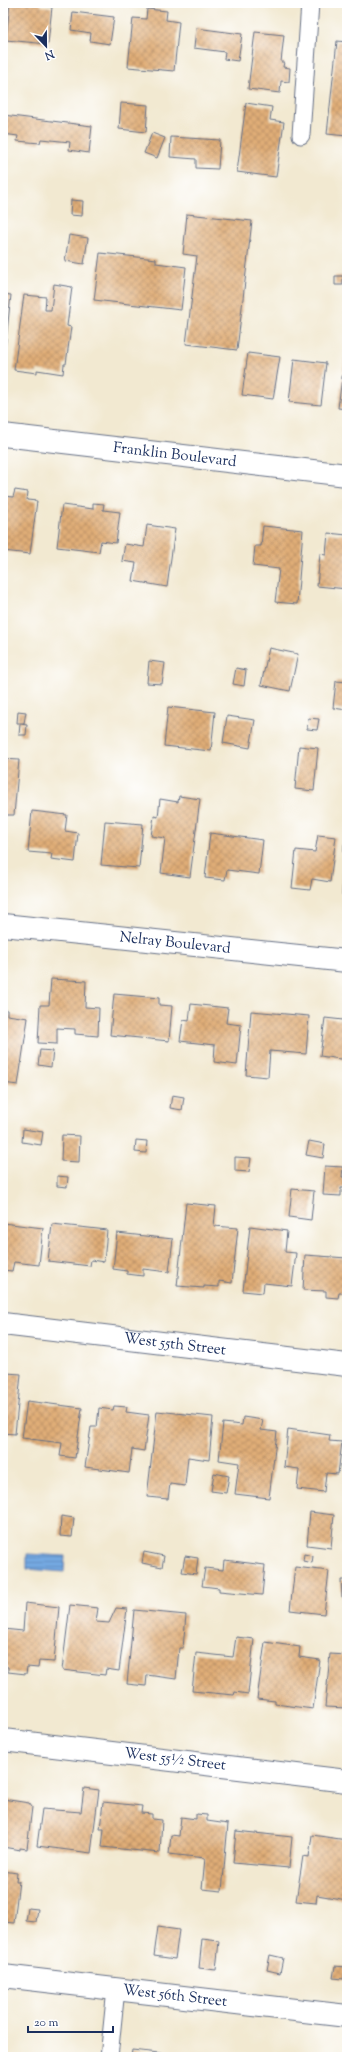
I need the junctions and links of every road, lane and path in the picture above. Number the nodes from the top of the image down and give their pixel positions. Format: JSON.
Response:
{"nodes":[{"id":1,"x":310,"y":3,"type":"edge"},
{"id":2,"x":301,"y":135,"type":"dead end"},
{"id":3,"x":3,"y":435,"type":"edge"},
{"id":4,"x":347,"y":475,"type":"edge"},
{"id":5,"x":3,"y":925,"type":"edge"},
{"id":6,"x":347,"y":962,"type":"edge"},
{"id":7,"x":3,"y":1324,"type":"edge"},
{"id":8,"x":347,"y":1365,"type":"edge"},
{"id":9,"x":3,"y":1740,"type":"edge"},
{"id":10,"x":347,"y":1781,"type":"edge"},
{"id":11,"x":3,"y":1976,"type":"edge"},
{"id":12,"x":116,"y":1989,"type":"junction"},
{"id":13,"x":347,"y":2016,"type":"edge"},
{"id":14,"x":108,"y":2057,"type":"edge"}],
"edges":[{"from":1,"to":2,"type":"lane"},
{"from":3,"to":4,"type":"street","name":"Franklin Boulevard"},
{"from":5,"to":6,"type":"street","name":"Nelray Boulevard"},
{"from":7,"to":8,"type":"street","name":"West 55th Street"},
{"from":9,"to":10,"type":"street","name":"West 55½ Street"},
{"from":11,"to":12,"type":"street","name":"West 56th Street"},
{"from":12,"to":13,"type":"street","name":"West 56th Street"},
{"from":12,"to":14,"type":"lane"}]}
